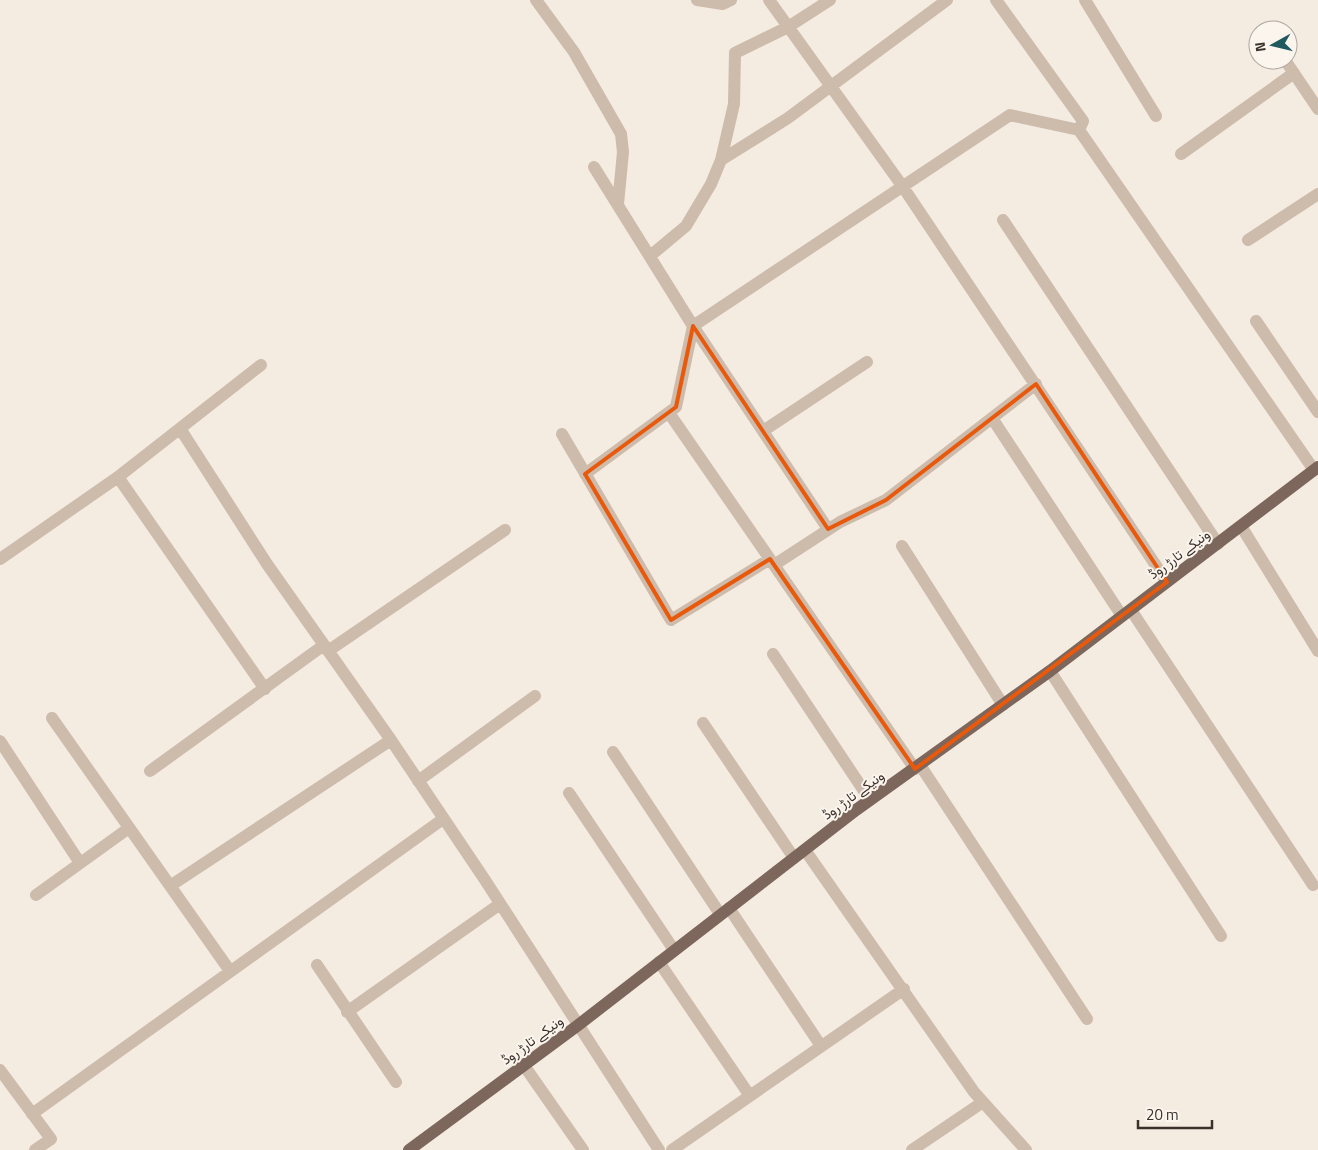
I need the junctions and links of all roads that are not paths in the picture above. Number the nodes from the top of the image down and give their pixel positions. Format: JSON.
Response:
{"nodes":[{"id":1,"x":536,"y":0,"type":"edge"},
{"id":2,"x":698,"y":0,"type":"edge"},
{"id":3,"x":731,"y":0,"type":"edge"},
{"id":4,"x":769,"y":0,"type":"edge"},
{"id":5,"x":947,"y":0,"type":"edge"},
{"id":6,"x":996,"y":0,"type":"edge"},
{"id":7,"x":1084,"y":0,"type":"edge"},
{"id":8,"x":826,"y":1,"type":"edge"},
{"id":9,"x":788,"y":27,"type":"junction"},
{"id":10,"x":1292,"y":70,"type":"edge"},
{"id":11,"x":1294,"y":73,"type":"junction"},
{"id":12,"x":830,"y":87,"type":"junction"},
{"id":13,"x":1318,"y":109,"type":"edge"},
{"id":14,"x":1156,"y":116,"type":"dead end"},
{"id":15,"x":1079,"y":130,"type":"junction"},
{"id":16,"x":1181,"y":154,"type":"dead end"},
{"id":17,"x":721,"y":160,"type":"junction"},
{"id":18,"x":594,"y":166,"type":"dead end"},
{"id":19,"x":903,"y":187,"type":"junction"},
{"id":20,"x":1318,"y":194,"type":"edge"},
{"id":21,"x":618,"y":204,"type":"junction"},
{"id":22,"x":1003,"y":220,"type":"dead end"},
{"id":23,"x":1248,"y":240,"type":"dead end"},
{"id":24,"x":650,"y":256,"type":"junction"},
{"id":25,"x":1256,"y":321,"type":"dead end"},
{"id":26,"x":693,"y":326,"type":"junction"},
{"id":27,"x":867,"y":362,"type":"dead end"},
{"id":28,"x":261,"y":365,"type":"dead end"},
{"id":29,"x":1036,"y":384,"type":"junction"},
{"id":30,"x":1318,"y":412,"type":"edge"},
{"id":31,"x":669,"y":413,"type":"junction"},
{"id":32,"x":992,"y":418,"type":"junction"},
{"id":33,"x":181,"y":430,"type":"junction"},
{"id":34,"x":763,"y":431,"type":"junction"},
{"id":35,"x":562,"y":434,"type":"dead end"},
{"id":36,"x":1316,"y":469,"type":"edge"},
{"id":37,"x":585,"y":474,"type":"junction"},
{"id":38,"x":118,"y":477,"type":"junction"},
{"id":39,"x":1241,"y":526,"type":"junction"},
{"id":40,"x":828,"y":529,"type":"junction"},
{"id":41,"x":506,"y":530,"type":"dead end"},
{"id":42,"x":1218,"y":544,"type":"junction"},
{"id":43,"x":902,"y":546,"type":"dead end"},
{"id":44,"x":0,"y":559,"type":"edge"},
{"id":45,"x":772,"y":562,"type":"junction"},
{"id":46,"x":1167,"y":582,"type":"junction"},
{"id":47,"x":1126,"y":613,"type":"junction"},
{"id":48,"x":326,"y":648,"type":"junction"},
{"id":49,"x":1318,"y":651,"type":"edge"},
{"id":50,"x":773,"y":654,"type":"dead end"},
{"id":51,"x":1050,"y":671,"type":"junction"},
{"id":52,"x":265,"y":688,"type":"junction"},
{"id":53,"x":535,"y":696,"type":"dead end"},
{"id":54,"x":1003,"y":705,"type":"junction"},
{"id":55,"x":52,"y":718,"type":"dead end"},
{"id":56,"x":703,"y":723,"type":"dead end"},
{"id":57,"x":390,"y":740,"type":"junction"},
{"id":58,"x":0,"y":741,"type":"edge"},
{"id":59,"x":614,"y":752,"type":"dead end"},
{"id":60,"x":917,"y":767,"type":"junction"},
{"id":61,"x":150,"y":771,"type":"dead end"},
{"id":62,"x":418,"y":781,"type":"junction"},
{"id":63,"x":569,"y":793,"type":"dead end"},
{"id":64,"x":870,"y":800,"type":"junction"},
{"id":65,"x":444,"y":818,"type":"junction"},
{"id":66,"x":129,"y":828,"type":"junction"},
{"id":67,"x":805,"y":850,"type":"junction"},
{"id":68,"x":794,"y":858,"type":"junction"},
{"id":69,"x":80,"y":863,"type":"junction"},
{"id":70,"x":1313,"y":885,"type":"dead end"},
{"id":71,"x":170,"y":886,"type":"junction"},
{"id":72,"x":36,"y":894,"type":"dead end"},
{"id":73,"x":500,"y":904,"type":"junction"},
{"id":74,"x":724,"y":911,"type":"junction"},
{"id":75,"x":1221,"y":936,"type":"dead end"},
{"id":76,"x":674,"y":950,"type":"junction"},
{"id":77,"x":659,"y":962,"type":"junction"},
{"id":78,"x":317,"y":965,"type":"dead end"},
{"id":79,"x":230,"y":971,"type":"junction"},
{"id":80,"x":904,"y":989,"type":"junction"},
{"id":81,"x":346,"y":1012,"type":"junction"},
{"id":82,"x":1087,"y":1019,"type":"dead end"},
{"id":83,"x":577,"y":1026,"type":"junction"},
{"id":84,"x":821,"y":1046,"type":"junction"},
{"id":85,"x":523,"y":1064,"type":"junction"},
{"id":86,"x":0,"y":1070,"type":"edge"},
{"id":87,"x":396,"y":1082,"type":"dead end"},
{"id":88,"x":4,"y":1085,"type":"edge"},
{"id":89,"x":750,"y":1096,"type":"junction"},
{"id":90,"x":983,"y":1102,"type":"junction"},
{"id":91,"x":32,"y":1114,"type":"junction"},
{"id":92,"x":417,"y":1148,"type":"edge"},
{"id":93,"x":35,"y":1150,"type":"edge"},
{"id":94,"x":583,"y":1150,"type":"edge"},
{"id":95,"x":659,"y":1150,"type":"edge"},
{"id":96,"x":672,"y":1150,"type":"edge"},
{"id":97,"x":912,"y":1150,"type":"edge"},
{"id":98,"x":1026,"y":1150,"type":"edge"}],
"edges":[{"from":1,"to":21,"type":"street"},
{"from":2,"to":3,"type":"street"},
{"from":4,"to":9,"type":"street"},
{"from":5,"to":12,"type":"street"},
{"from":6,"to":15,"type":"street"},
{"from":7,"to":14,"type":"street"},
{"from":8,"to":9,"type":"street"},
{"from":9,"to":12,"type":"street"},
{"from":9,"to":17,"type":"street"},
{"from":10,"to":11,"type":"street"},
{"from":11,"to":13,"type":"street"},
{"from":11,"to":16,"type":"street"},
{"from":12,"to":17,"type":"street"},
{"from":12,"to":19,"type":"street"},
{"from":15,"to":19,"type":"street"},
{"from":15,"to":36,"type":"street"},
{"from":17,"to":24,"type":"street"},
{"from":18,"to":21,"type":"street"},
{"from":19,"to":26,"type":"street"},
{"from":19,"to":29,"type":"street"},
{"from":20,"to":23,"type":"street"},
{"from":21,"to":24,"type":"street"},
{"from":22,"to":42,"type":"street"},
{"from":24,"to":26,"type":"street"},
{"from":25,"to":30,"type":"street"},
{"from":26,"to":31,"type":"street"},
{"from":26,"to":34,"type":"street"},
{"from":27,"to":34,"type":"street"},
{"from":28,"to":33,"type":"street"},
{"from":29,"to":32,"type":"street"},
{"from":29,"to":46,"type":"street"},
{"from":31,"to":37,"type":"street"},
{"from":31,"to":45,"type":"street"},
{"from":32,"to":40,"type":"street"},
{"from":32,"to":47,"type":"street"},
{"from":33,"to":38,"type":"street"},
{"from":33,"to":48,"type":"street"},
{"from":34,"to":40,"type":"street"},
{"from":35,"to":37,"type":"street"},
{"from":36,"to":39,"type":"main road","name":"ونیکے تارڑ روڈ"},
{"from":37,"to":45,"type":"street"},
{"from":38,"to":44,"type":"street"},
{"from":38,"to":52,"type":"street"},
{"from":39,"to":42,"type":"main road","name":"ونیکے تارڑ روڈ"},
{"from":39,"to":49,"type":"street"},
{"from":40,"to":45,"type":"street"},
{"from":41,"to":48,"type":"street"},
{"from":42,"to":46,"type":"main road","name":"ونیکے تارڑ روڈ"},
{"from":43,"to":54,"type":"street"},
{"from":45,"to":60,"type":"street"},
{"from":46,"to":47,"type":"main road","name":"ونیکے تارڑ روڈ"},
{"from":47,"to":51,"type":"main road","name":"ونیکے تارڑ روڈ"},
{"from":47,"to":70,"type":"street"},
{"from":48,"to":52,"type":"street"},
{"from":48,"to":57,"type":"street"},
{"from":50,"to":64,"type":"street"},
{"from":51,"to":54,"type":"main road","name":"ونیکے تارڑ روڈ"},
{"from":51,"to":75,"type":"street"},
{"from":52,"to":61,"type":"street"},
{"from":53,"to":62,"type":"street"},
{"from":54,"to":60,"type":"main road","name":"ونیکے تارڑ روڈ"},
{"from":55,"to":66,"type":"street"},
{"from":56,"to":68,"type":"street"},
{"from":57,"to":62,"type":"street"},
{"from":57,"to":71,"type":"street"},
{"from":58,"to":69,"type":"street"},
{"from":59,"to":74,"type":"street"},
{"from":60,"to":64,"type":"main road","name":"ونیکے تارڑ روڈ"},
{"from":60,"to":82,"type":"street"},
{"from":62,"to":65,"type":"street"},
{"from":63,"to":76,"type":"street"},
{"from":64,"to":67,"type":"main road","name":"ونیکے تارڑ روڈ"},
{"from":65,"to":73,"type":"street"},
{"from":65,"to":79,"type":"street"},
{"from":66,"to":69,"type":"street"},
{"from":66,"to":71,"type":"street"},
{"from":67,"to":68,"type":"main road","name":"ونیکے تارڑ روڈ"},
{"from":67,"to":80,"type":"street"},
{"from":68,"to":74,"type":"main road","name":"ونیکے تارڑ روڈ"},
{"from":69,"to":72,"type":"street"},
{"from":71,"to":79,"type":"street"},
{"from":73,"to":81,"type":"street"},
{"from":73,"to":83,"type":"street"},
{"from":74,"to":76,"type":"main road","name":"ونیکے تارڑ روڈ"},
{"from":74,"to":84,"type":"street"},
{"from":76,"to":77,"type":"main road","name":"ونیکے تارڑ روڈ"},
{"from":77,"to":83,"type":"main road","name":"ونیکے تارڑ روڈ"},
{"from":77,"to":89,"type":"street"},
{"from":78,"to":81,"type":"street"},
{"from":79,"to":91,"type":"street"},
{"from":80,"to":84,"type":"street"},
{"from":80,"to":90,"type":"street"},
{"from":81,"to":87,"type":"street"},
{"from":83,"to":85,"type":"main road","name":"ونیکے تارڑ روڈ"},
{"from":83,"to":95,"type":"street"},
{"from":84,"to":89,"type":"street"},
{"from":85,"to":92,"type":"main road","name":"ونیکے تارڑ روڈ"},
{"from":85,"to":94,"type":"street"},
{"from":86,"to":88,"type":"street"},
{"from":88,"to":91,"type":"street"},
{"from":89,"to":96,"type":"street"},
{"from":90,"to":97,"type":"street"},
{"from":90,"to":98,"type":"street"},
{"from":91,"to":93,"type":"street"}]}
